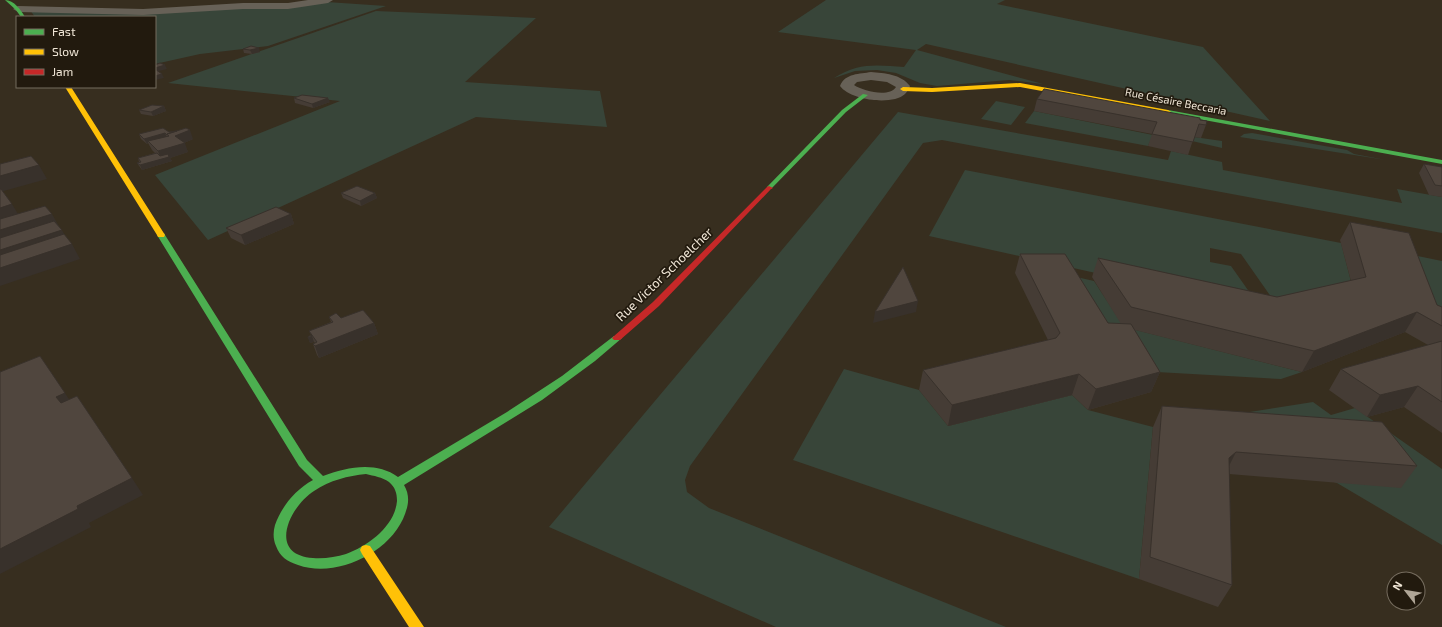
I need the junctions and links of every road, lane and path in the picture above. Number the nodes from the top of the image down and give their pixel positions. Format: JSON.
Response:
{"nodes":[{"id":1,"x":7,"y":0,"type":"edge"},
{"id":2,"x":328,"y":0,"type":"edge"},
{"id":3,"x":21,"y":13,"type":"edge"},
{"id":4,"x":69,"y":88,"type":"edge"},
{"id":5,"x":903,"y":89,"type":"junction"},
{"id":6,"x":865,"y":95,"type":"junction"},
{"id":7,"x":1442,"y":162,"type":"edge"},
{"id":8,"x":321,"y":481,"type":"junction"},
{"id":9,"x":398,"y":484,"type":"junction"},
{"id":10,"x":366,"y":550,"type":"junction"},
{"id":11,"x":417,"y":627,"type":"edge"}],
"edges":[{"from":1,"to":3,"type":"street"},
{"from":2,"to":3,"type":"street"},
{"from":4,"to":8,"type":"street"},
{"from":5,"to":6,"type":"street"},
{"from":5,"to":6,"type":"street"},
{"from":5,"to":7,"type":"street","name":"Rue Césaire Beccaria"},
{"from":6,"to":9,"type":"street","name":"Rue Victor Schoelcher"},
{"from":8,"to":9,"type":"street"},
{"from":8,"to":10,"type":"street"},
{"from":9,"to":10,"type":"street"},
{"from":10,"to":11,"type":"street"}]}
